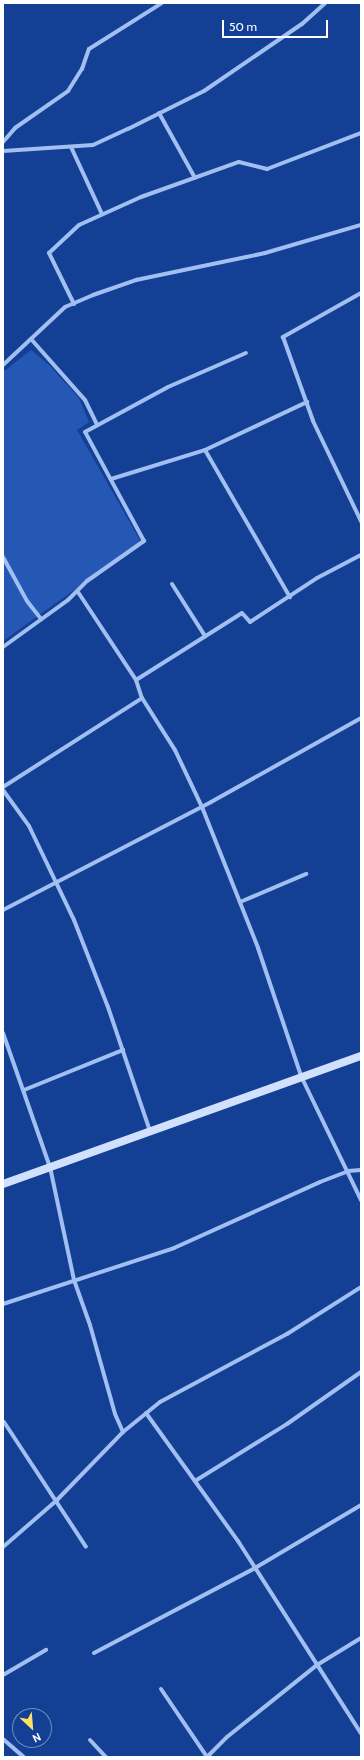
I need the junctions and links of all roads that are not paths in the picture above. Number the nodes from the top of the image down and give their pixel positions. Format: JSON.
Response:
{"nodes":[{"id":1,"x":162,"y":3,"type":"edge"},
{"id":2,"x":325,"y":3,"type":"edge"},
{"id":3,"x":159,"y":113,"type":"junction"},
{"id":4,"x":361,"y":133,"type":"edge"},
{"id":5,"x":3,"y":142,"type":"edge"},
{"id":6,"x":71,"y":147,"type":"junction"},
{"id":7,"x":3,"y":151,"type":"edge"},
{"id":8,"x":195,"y":178,"type":"junction"},
{"id":9,"x":102,"y":214,"type":"junction"},
{"id":10,"x":361,"y":226,"type":"edge"},
{"id":11,"x":361,"y":293,"type":"edge"},
{"id":12,"x":74,"y":304,"type":"junction"},
{"id":13,"x":31,"y":338,"type":"junction"},
{"id":14,"x":246,"y":353,"type":"dead end"},
{"id":15,"x":3,"y":365,"type":"edge"},
{"id":16,"x":307,"y":402,"type":"junction"},
{"id":17,"x":97,"y":425,"type":"junction"},
{"id":18,"x":205,"y":450,"type":"junction"},
{"id":19,"x":111,"y":479,"type":"junction"},
{"id":20,"x":361,"y":521,"type":"edge"},
{"id":21,"x":361,"y":554,"type":"edge"},
{"id":22,"x":3,"y":557,"type":"edge"},
{"id":23,"x":172,"y":584,"type":"dead end"},
{"id":24,"x":78,"y":592,"type":"junction"},
{"id":25,"x":290,"y":597,"type":"junction"},
{"id":26,"x":41,"y":619,"type":"junction"},
{"id":27,"x":204,"y":636,"type":"junction"},
{"id":28,"x":3,"y":647,"type":"edge"},
{"id":29,"x":136,"y":680,"type":"junction"},
{"id":30,"x":142,"y":698,"type":"junction"},
{"id":31,"x":361,"y":718,"type":"edge"},
{"id":32,"x":3,"y":787,"type":"edge"},
{"id":33,"x":4,"y":793,"type":"edge"},
{"id":34,"x":202,"y":807,"type":"junction"},
{"id":35,"x":306,"y":874,"type":"dead end"},
{"id":36,"x":56,"y":883,"type":"junction"},
{"id":37,"x":240,"y":902,"type":"junction"},
{"id":38,"x":3,"y":910,"type":"edge"},
{"id":39,"x":3,"y":1033,"type":"edge"},
{"id":40,"x":122,"y":1050,"type":"junction"},
{"id":41,"x":361,"y":1056,"type":"edge"},
{"id":42,"x":301,"y":1076,"type":"junction"},
{"id":43,"x":24,"y":1090,"type":"junction"},
{"id":44,"x":150,"y":1131,"type":"junction"},
{"id":45,"x":50,"y":1167,"type":"junction"},
{"id":46,"x":361,"y":1170,"type":"edge"},
{"id":47,"x":348,"y":1171,"type":"junction"},
{"id":48,"x":3,"y":1184,"type":"edge"},
{"id":49,"x":361,"y":1200,"type":"edge"},
{"id":50,"x":74,"y":1280,"type":"junction"},
{"id":51,"x":361,"y":1287,"type":"edge"},
{"id":52,"x":3,"y":1304,"type":"edge"},
{"id":53,"x":361,"y":1372,"type":"edge"},
{"id":54,"x":146,"y":1413,"type":"junction"},
{"id":55,"x":4,"y":1422,"type":"dead end"},
{"id":56,"x":123,"y":1432,"type":"junction"},
{"id":57,"x":194,"y":1481,"type":"junction"},
{"id":58,"x":55,"y":1501,"type":"junction"},
{"id":59,"x":361,"y":1505,"type":"edge"},
{"id":60,"x":86,"y":1546,"type":"dead end"},
{"id":61,"x":3,"y":1547,"type":"edge"},
{"id":62,"x":255,"y":1568,"type":"junction"},
{"id":63,"x":361,"y":1638,"type":"edge"},
{"id":64,"x":46,"y":1650,"type":"dead end"},
{"id":65,"x":94,"y":1653,"type":"dead end"},
{"id":66,"x":317,"y":1665,"type":"junction"},
{"id":67,"x":3,"y":1675,"type":"edge"},
{"id":68,"x":161,"y":1689,"type":"dead end"},
{"id":69,"x":361,"y":1733,"type":"edge"},
{"id":70,"x":3,"y":1739,"type":"edge"},
{"id":71,"x":90,"y":1740,"type":"dead end"},
{"id":72,"x":24,"y":1757,"type":"edge"},
{"id":73,"x":106,"y":1757,"type":"edge"},
{"id":74,"x":207,"y":1757,"type":"edge"}],
"edges":[{"from":1,"to":5,"type":"street"},
{"from":2,"to":3,"type":"street"},
{"from":3,"to":6,"type":"street"},
{"from":3,"to":8,"type":"street"},
{"from":4,"to":8,"type":"street"},
{"from":6,"to":7,"type":"street"},
{"from":6,"to":9,"type":"street"},
{"from":8,"to":9,"type":"street"},
{"from":9,"to":12,"type":"street"},
{"from":10,"to":12,"type":"street"},
{"from":11,"to":16,"type":"street"},
{"from":12,"to":13,"type":"street"},
{"from":13,"to":15,"type":"street"},
{"from":13,"to":17,"type":"street"},
{"from":14,"to":17,"type":"street"},
{"from":16,"to":18,"type":"street"},
{"from":16,"to":20,"type":"street"},
{"from":17,"to":19,"type":"street"},
{"from":18,"to":19,"type":"street"},
{"from":18,"to":25,"type":"street"},
{"from":19,"to":24,"type":"street"},
{"from":21,"to":25,"type":"street"},
{"from":22,"to":26,"type":"street"},
{"from":23,"to":27,"type":"street"},
{"from":24,"to":26,"type":"street"},
{"from":24,"to":29,"type":"street"},
{"from":25,"to":27,"type":"street"},
{"from":26,"to":28,"type":"street"},
{"from":27,"to":29,"type":"street"},
{"from":29,"to":30,"type":"street"},
{"from":30,"to":32,"type":"street"},
{"from":30,"to":34,"type":"street"},
{"from":31,"to":34,"type":"street"},
{"from":33,"to":36,"type":"street"},
{"from":34,"to":36,"type":"street"},
{"from":34,"to":37,"type":"street"},
{"from":35,"to":37,"type":"street"},
{"from":36,"to":38,"type":"street"},
{"from":36,"to":40,"type":"street"},
{"from":37,"to":42,"type":"street"},
{"from":39,"to":43,"type":"street"},
{"from":40,"to":43,"type":"street"},
{"from":40,"to":44,"type":"street"},
{"from":41,"to":42,"type":"street"},
{"from":42,"to":44,"type":"street"},
{"from":42,"to":47,"type":"street"},
{"from":43,"to":45,"type":"street"},
{"from":44,"to":45,"type":"street"},
{"from":45,"to":48,"type":"street"},
{"from":45,"to":50,"type":"street"},
{"from":46,"to":47,"type":"street"},
{"from":47,"to":49,"type":"street"},
{"from":47,"to":50,"type":"street"},
{"from":50,"to":52,"type":"street"},
{"from":50,"to":56,"type":"street"},
{"from":51,"to":54,"type":"street"},
{"from":53,"to":57,"type":"street"},
{"from":54,"to":56,"type":"street"},
{"from":54,"to":57,"type":"street"},
{"from":55,"to":58,"type":"street"},
{"from":56,"to":58,"type":"street"},
{"from":57,"to":62,"type":"street"},
{"from":58,"to":60,"type":"street"},
{"from":58,"to":61,"type":"street"},
{"from":59,"to":62,"type":"street"},
{"from":62,"to":65,"type":"street"},
{"from":62,"to":66,"type":"street"},
{"from":63,"to":66,"type":"street"},
{"from":64,"to":67,"type":"street"},
{"from":66,"to":69,"type":"street"},
{"from":66,"to":74,"type":"street"},
{"from":68,"to":74,"type":"street"},
{"from":70,"to":72,"type":"street"},
{"from":71,"to":73,"type":"street"}]}
